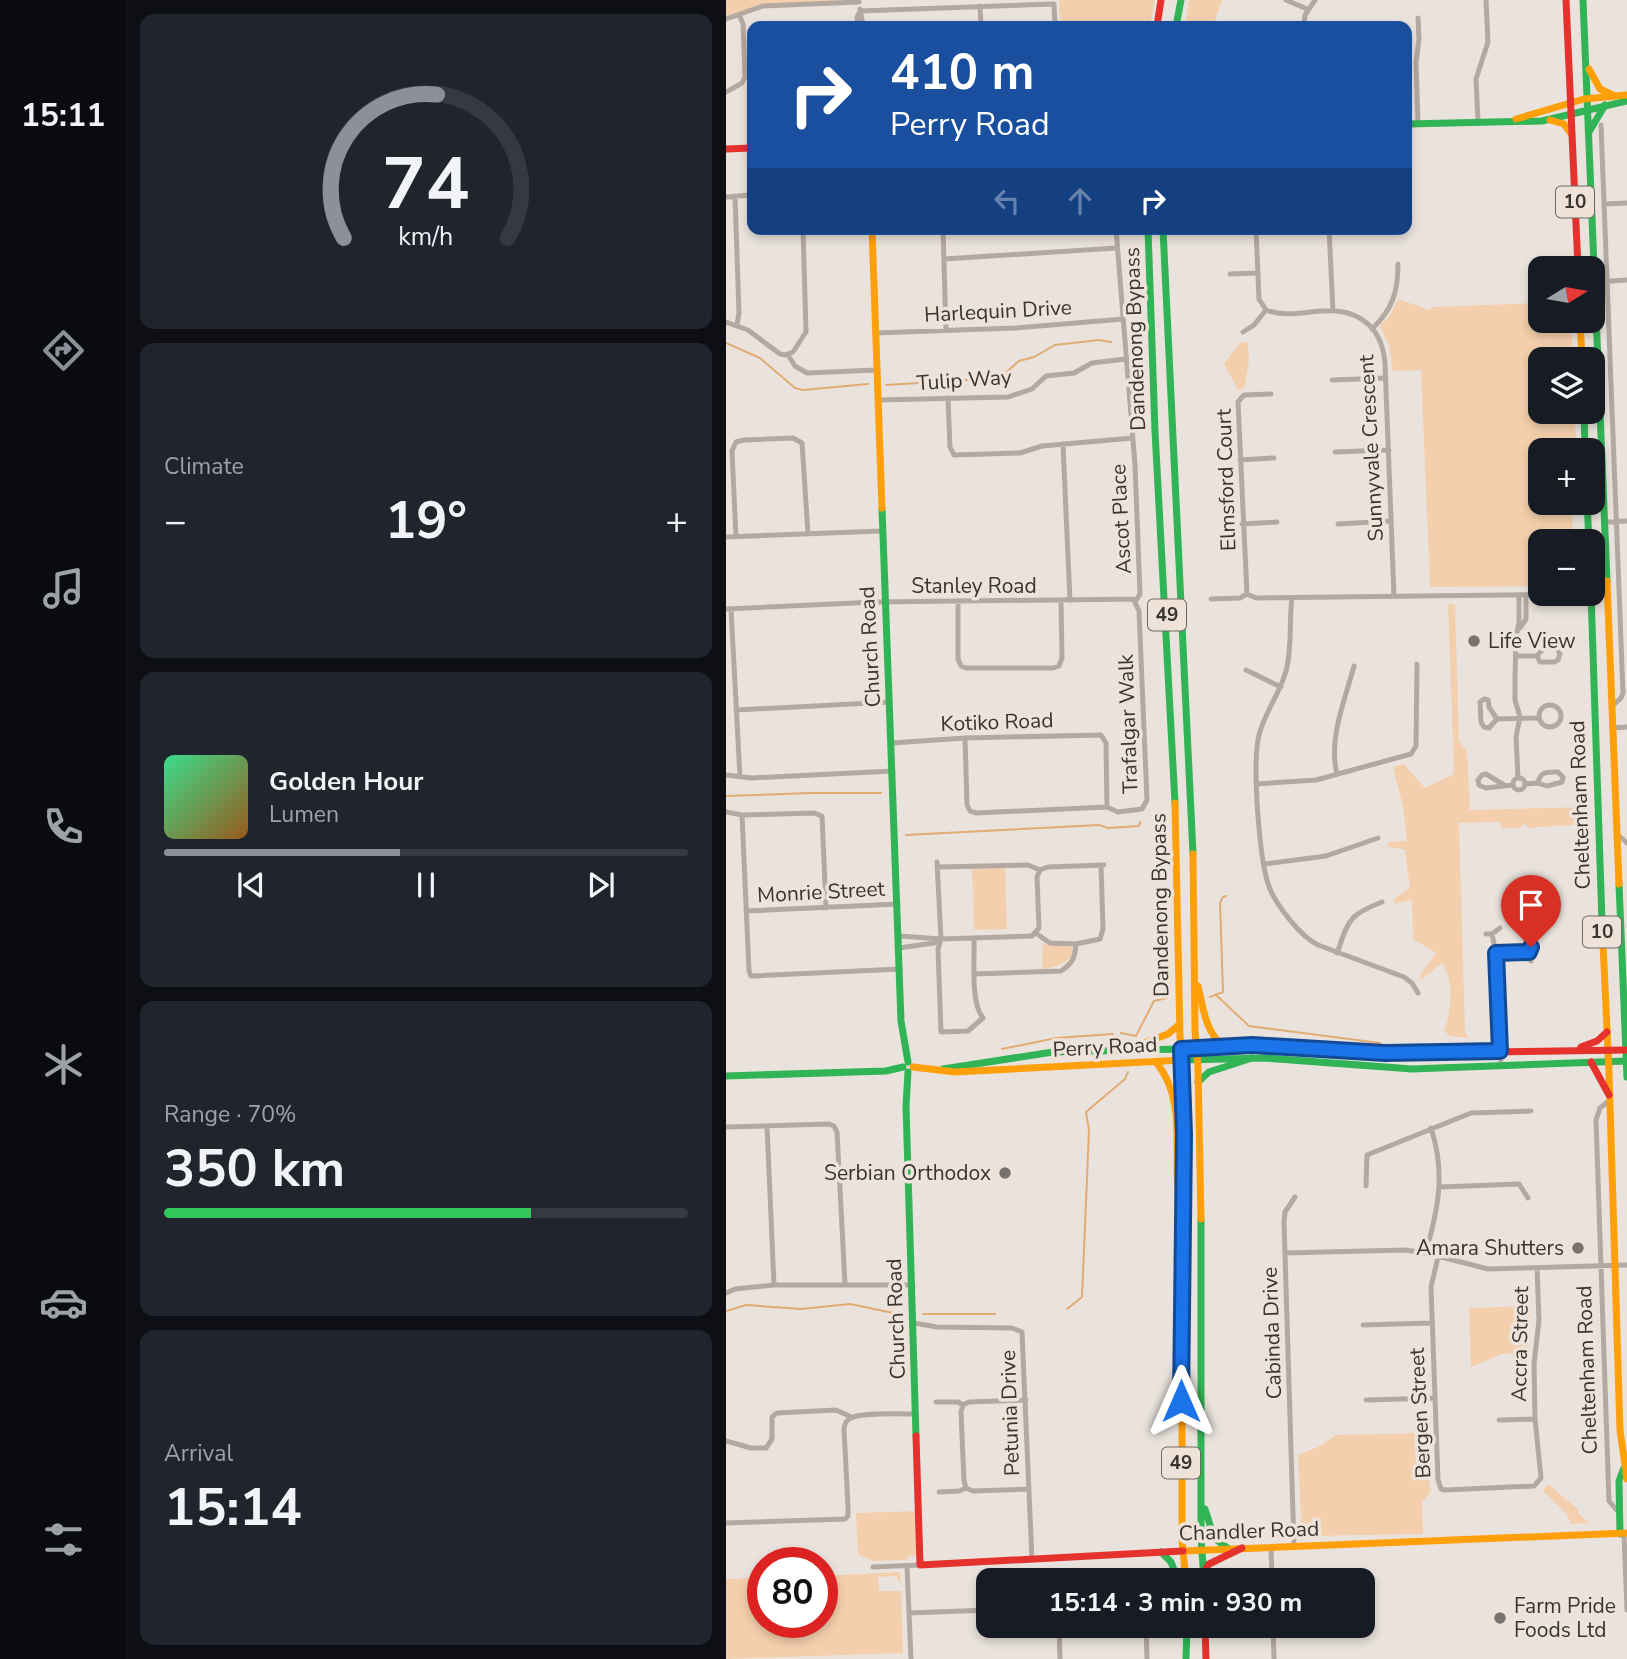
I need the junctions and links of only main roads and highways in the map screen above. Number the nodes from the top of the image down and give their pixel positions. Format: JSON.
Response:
{"nodes":[{"id":1,"x":1161,"y":0,"type":"edge"},
{"id":2,"x":1181,"y":0,"type":"edge"},
{"id":3,"x":1566,"y":0,"type":"edge"},
{"id":4,"x":1583,"y":0,"type":"edge"},
{"id":5,"x":1158,"y":21,"type":"edge"},
{"id":6,"x":1177,"y":21,"type":"edge"},
{"id":7,"x":1586,"y":63,"type":"junction"},
{"id":8,"x":1613,"y":95,"type":"junction"},
{"id":9,"x":1627,"y":95,"type":"edge"},
{"id":10,"x":1588,"y":98,"type":"junction"},
{"id":11,"x":1572,"y":102,"type":"junction"},
{"id":12,"x":1627,"y":102,"type":"edge"},
{"id":13,"x":1605,"y":105,"type":"junction"},
{"id":14,"x":1588,"y":109,"type":"junction"},
{"id":15,"x":1573,"y":114,"type":"junction"},
{"id":16,"x":1512,"y":120,"type":"junction"},
{"id":17,"x":1550,"y":120,"type":"junction"},
{"id":18,"x":1412,"y":124,"type":"edge"},
{"id":19,"x":1589,"y":132,"type":"junction"},
{"id":20,"x":1573,"y":138,"type":"junction"},
{"id":21,"x":747,"y":148,"type":"edge"},
{"id":22,"x":726,"y":149,"type":"edge"},
{"id":23,"x":872,"y":235,"type":"edge"},
{"id":24,"x":1148,"y":235,"type":"edge"},
{"id":25,"x":1164,"y":235,"type":"edge"},
{"id":26,"x":1578,"y":256,"type":"edge"},
{"id":27,"x":1588,"y":515,"type":"edge"},
{"id":28,"x":1604,"y":522,"type":"junction"},
{"id":29,"x":1588,"y":523,"type":"junction"},
{"id":30,"x":1588,"y":529,"type":"edge"},
{"id":31,"x":1607,"y":593,"type":"joint"},
{"id":32,"x":1591,"y":606,"type":"edge"},
{"id":33,"x":1616,"y":813,"type":"junction"},
{"id":34,"x":1598,"y":814,"type":"junction"},
{"id":35,"x":1195,"y":978,"type":"junction"},
{"id":36,"x":1625,"y":996,"type":"edge"},
{"id":37,"x":1180,"y":1024,"type":"junction"},
{"id":38,"x":1607,"y":1032,"type":"junction"},
{"id":39,"x":1223,"y":1046,"type":"junction"},
{"id":40,"x":1196,"y":1047,"type":"junction"},
{"id":41,"x":1181,"y":1049,"type":"junction"},
{"id":42,"x":1564,"y":1050,"type":"junction"},
{"id":43,"x":1608,"y":1050,"type":"junction"},
{"id":44,"x":1626,"y":1050,"type":"edge"},
{"id":45,"x":1123,"y":1051,"type":"junction"},
{"id":46,"x":1252,"y":1058,"type":"junction"},
{"id":47,"x":1197,"y":1059,"type":"junction"},
{"id":48,"x":1183,"y":1060,"type":"junction"},
{"id":49,"x":1609,"y":1061,"type":"junction"},
{"id":50,"x":1626,"y":1061,"type":"edge"},
{"id":51,"x":1156,"y":1062,"type":"junction"},
{"id":52,"x":1591,"y":1062,"type":"junction"},
{"id":53,"x":908,"y":1067,"type":"junction"},
{"id":54,"x":939,"y":1070,"type":"junction"},
{"id":55,"x":726,"y":1076,"type":"edge"},
{"id":56,"x":1627,"y":1077,"type":"edge"},
{"id":57,"x":1198,"y":1082,"type":"junction"},
{"id":58,"x":1610,"y":1099,"type":"junction"},
{"id":59,"x":1182,"y":1215,"type":"junction"},
{"id":60,"x":1624,"y":1468,"type":"junction"},
{"id":61,"x":1627,"y":1479,"type":"edge"},
{"id":62,"x":1202,"y":1497,"type":"junction"},
{"id":63,"x":1624,"y":1533,"type":"edge"},
{"id":64,"x":1242,"y":1548,"type":"junction"},
{"id":65,"x":1203,"y":1549,"type":"junction"},
{"id":66,"x":1229,"y":1549,"type":"junction"},
{"id":67,"x":1183,"y":1551,"type":"junction"},
{"id":68,"x":1161,"y":1552,"type":"junction"},
{"id":69,"x":920,"y":1565,"type":"joint"},
{"id":70,"x":1173,"y":1568,"type":"edge"},
{"id":71,"x":1185,"y":1568,"type":"edge"},
{"id":72,"x":1204,"y":1568,"type":"edge"},
{"id":73,"x":1207,"y":1568,"type":"edge"},
{"id":74,"x":1187,"y":1638,"type":"edge"},
{"id":75,"x":1206,"y":1638,"type":"edge"},
{"id":76,"x":1186,"y":1659,"type":"edge"},
{"id":77,"x":1207,"y":1659,"type":"edge"}],
"edges":[{"from":1,"to":5,"type":"main road"},
{"from":2,"to":6,"type":"main road"},
{"from":3,"to":11,"type":"main road","number":"10"},
{"from":4,"to":7,"type":"main road","name":"Cheltenham Road","number":"10"},
{"from":7,"to":8,"type":"main road"},
{"from":7,"to":10,"type":"main road","name":"Cheltenham Road","number":"10"},
{"from":8,"to":9,"type":"main road"},
{"from":8,"to":10,"type":"main road"},
{"from":10,"to":11,"type":"main road"},
{"from":10,"to":14,"type":"main road","name":"Cheltenham Road","number":"10"},
{"from":11,"to":15,"type":"main road","number":"10"},
{"from":11,"to":16,"type":"main road"},
{"from":12,"to":13,"type":"main road"},
{"from":13,"to":14,"type":"main road"},
{"from":13,"to":19,"type":"main road"},
{"from":14,"to":15,"type":"main road"},
{"from":14,"to":19,"type":"main road","name":"Cheltenham Road","number":"10"},
{"from":15,"to":17,"type":"main road"},
{"from":15,"to":20,"type":"main road","number":"10"},
{"from":16,"to":17,"type":"main road"},
{"from":16,"to":18,"type":"main road"},
{"from":17,"to":20,"type":"main road"},
{"from":19,"to":28,"type":"main road","name":"Cheltenham Road","number":"10"},
{"from":20,"to":26,"type":"main road","number":"10"},
{"from":21,"to":22,"type":"main road"},
{"from":23,"to":53,"type":"main road","name":"Church Road"},
{"from":24,"to":37,"type":"main road","name":"Dandenong Bypass","number":"49"},
{"from":25,"to":35,"type":"main road","name":"Dandenong Bypass","number":"49"},
{"from":27,"to":29,"type":"main road"},
{"from":28,"to":29,"type":"main road"},
{"from":28,"to":31,"type":"main road","name":"Cheltenham Road","number":"10"},
{"from":29,"to":30,"type":"main road"},
{"from":31,"to":33,"type":"main road","name":"Cheltenham Road","number":"10"},
{"from":32,"to":34,"type":"main road","name":"Cheltenham Road","number":"10"},
{"from":33,"to":34,"type":"main road"},
{"from":33,"to":36,"type":"main road","name":"Cheltenham Road","number":"10"},
{"from":34,"to":38,"type":"main road","name":"Cheltenham Road","number":"10"},
{"from":35,"to":39,"type":"main road"},
{"from":35,"to":40,"type":"main road","name":"Dandenong Bypass","number":"49"},
{"from":36,"to":44,"type":"main road","name":"Cheltenham Road","number":"10"},
{"from":37,"to":41,"type":"main road","name":"Dandenong Bypass","number":"49"},
{"from":37,"to":45,"type":"main road"},
{"from":38,"to":42,"type":"main road"},
{"from":38,"to":43,"type":"main road","name":"Cheltenham Road","number":"10"},
{"from":39,"to":40,"type":"main road","name":"Perry Road"},
{"from":39,"to":42,"type":"main road","name":"Perry Road"},
{"from":40,"to":41,"type":"main road","name":"Perry Road"},
{"from":40,"to":47,"type":"main road","name":"Dandenong Bypass","number":"49"},
{"from":41,"to":45,"type":"main road","name":"Perry Road"},
{"from":41,"to":48,"type":"main road","name":"Dandenong Bypass","number":"49"},
{"from":42,"to":43,"type":"main road","name":"Perry Road"},
{"from":43,"to":44,"type":"main road","name":"Perry Road"},
{"from":43,"to":49,"type":"main road","name":"Cheltenham Road","number":"10"},
{"from":44,"to":50,"type":"main road","name":"Cheltenham Road","number":"10"},
{"from":45,"to":54,"type":"main road","name":"Perry Road"},
{"from":46,"to":47,"type":"main road","name":"Perry Road"},
{"from":46,"to":52,"type":"main road","name":"Perry Road"},
{"from":46,"to":57,"type":"main road"},
{"from":47,"to":48,"type":"main road","name":"Perry Road"},
{"from":47,"to":57,"type":"main road","name":"Dandenong Bypass","number":"49"},
{"from":48,"to":51,"type":"main road","name":"Perry Road"},
{"from":48,"to":59,"type":"main road","name":"Dandenong Bypass","number":"49"},
{"from":49,"to":50,"type":"main road","name":"Perry Road"},
{"from":49,"to":52,"type":"main road","name":"Perry Road"},
{"from":49,"to":58,"type":"main road","name":"Cheltenham Road","number":"10"},
{"from":50,"to":56,"type":"main road","name":"Cheltenham Road","number":"10"},
{"from":51,"to":54,"type":"main road","name":"Perry Road"},
{"from":51,"to":59,"type":"main road"},
{"from":52,"to":58,"type":"main road"},
{"from":53,"to":54,"type":"main road","name":"Perry Road"},
{"from":53,"to":55,"type":"main road","name":"Perry Road"},
{"from":53,"to":69,"type":"main road","name":"Church Road"},
{"from":57,"to":62,"type":"main road","name":"Dandenong Bypass","number":"49"},
{"from":58,"to":60,"type":"main road","name":"Cheltenham Road","number":"10"},
{"from":59,"to":67,"type":"main road","name":"Dandenong Bypass","number":"49"},
{"from":60,"to":61,"type":"main road","name":"Cheltenham Road","number":"10"},
{"from":60,"to":63,"type":"main road"},
{"from":62,"to":65,"type":"main road","name":"Dandenong Bypass","number":"49"},
{"from":62,"to":66,"type":"main road"},
{"from":63,"to":64,"type":"main road","name":"Chandler Road"},
{"from":64,"to":66,"type":"main road","name":"Chandler Road"},
{"from":64,"to":73,"type":"main road"},
{"from":65,"to":66,"type":"main road","name":"Chandler Road"},
{"from":65,"to":67,"type":"main road","name":"Chandler Road"},
{"from":65,"to":72,"type":"main road","name":"Dandenong Bypass","number":"49"},
{"from":67,"to":68,"type":"main road","name":"Chandler Road"},
{"from":67,"to":71,"type":"main road","name":"Dandenong Bypass","number":"49"},
{"from":68,"to":69,"type":"main road","name":"Chandler Road"},
{"from":68,"to":70,"type":"main road"},
{"from":74,"to":76,"type":"main road"},
{"from":75,"to":77,"type":"main road"}]}
